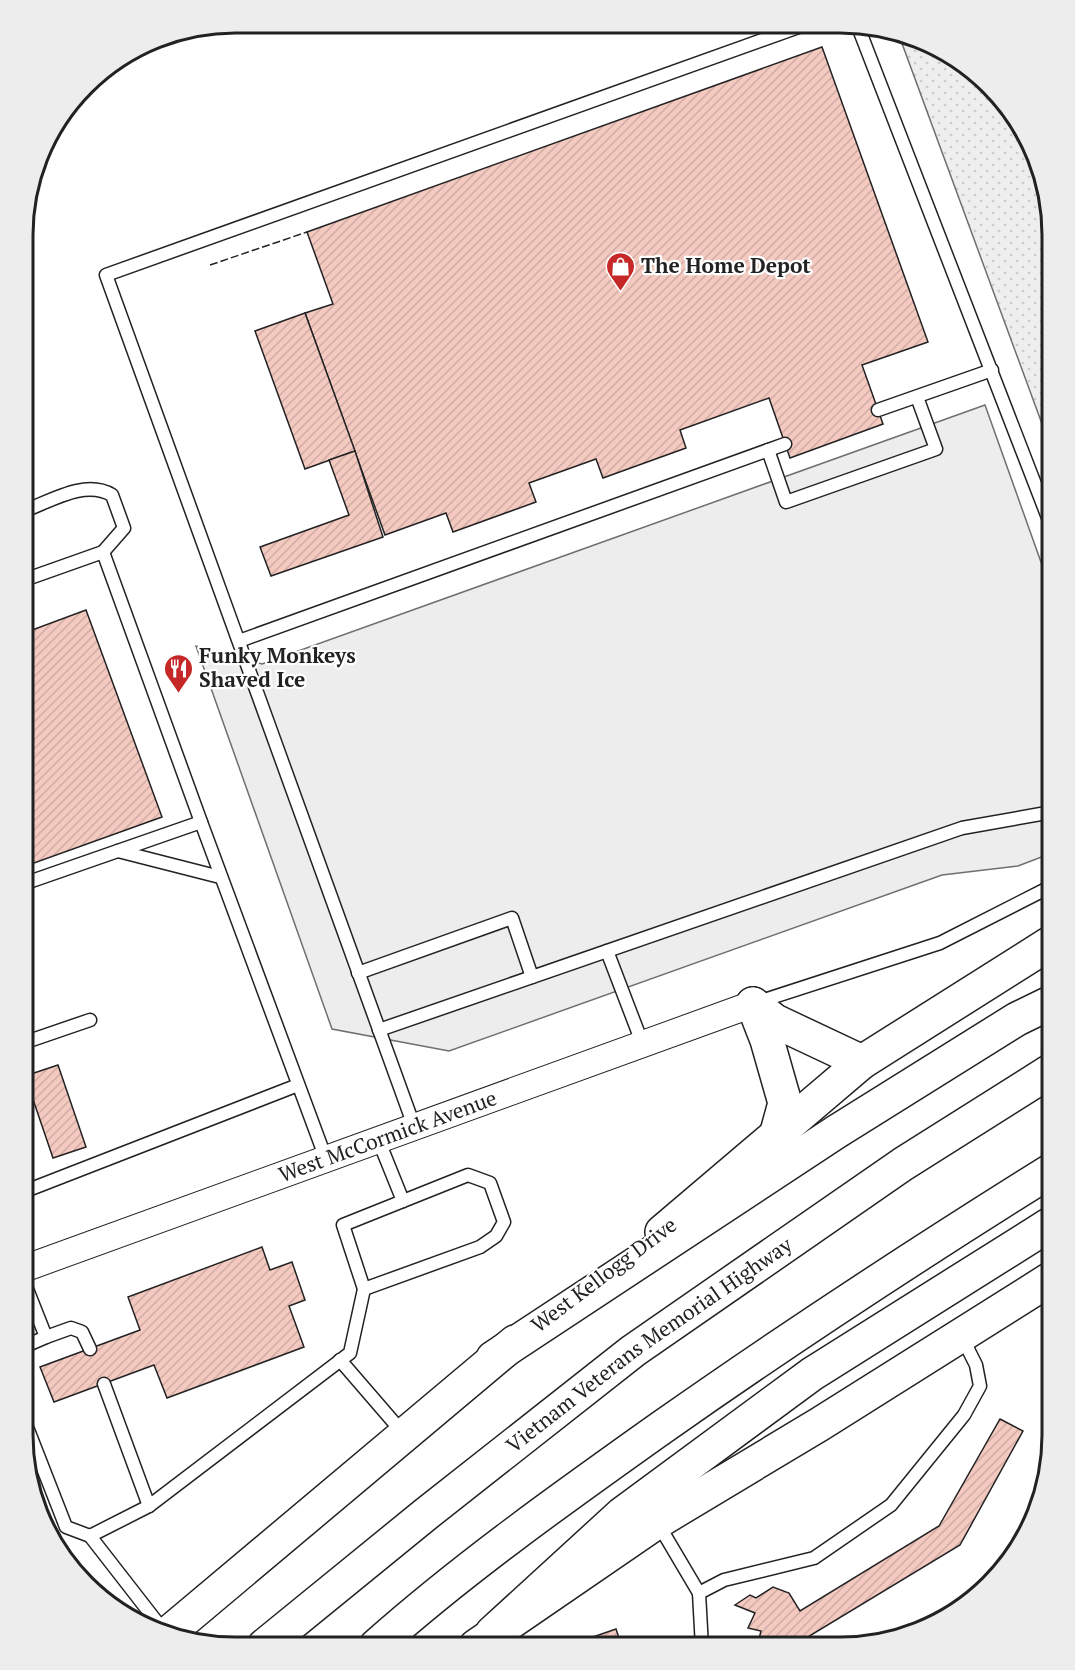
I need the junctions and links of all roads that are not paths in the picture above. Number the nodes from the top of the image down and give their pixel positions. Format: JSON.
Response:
{"nodes":[{"id":1,"x":782,"y":33,"type":"edge"},
{"id":2,"x":861,"y":35,"type":"edge"},
{"id":3,"x":992,"y":370,"type":"junction"},
{"id":4,"x":918,"y":397,"type":"junction"},
{"id":5,"x":878,"y":410,"type":"dead end"},
{"id":6,"x":784,"y":444,"type":"dead end"},
{"id":7,"x":768,"y":450,"type":"junction"},
{"id":8,"x":1042,"y":502,"type":"edge"},
{"id":9,"x":33,"y":508,"type":"edge"},
{"id":10,"x":103,"y":552,"type":"junction"},
{"id":11,"x":33,"y":577,"type":"edge"},
{"id":12,"x":239,"y":641,"type":"junction"},
{"id":13,"x":1042,"y":814,"type":"edge"},
{"id":14,"x":201,"y":822,"type":"junction"},
{"id":15,"x":118,"y":851,"type":"junction"},
{"id":16,"x":220,"y":878,"type":"junction"},
{"id":17,"x":33,"y":881,"type":"edge"},
{"id":18,"x":1042,"y":891,"type":"edge"},
{"id":19,"x":1042,"y":948,"type":"edge"},
{"id":20,"x":607,"y":951,"type":"junction"},
{"id":21,"x":358,"y":973,"type":"junction"},
{"id":22,"x":532,"y":977,"type":"junction"},
{"id":23,"x":753,"y":1004,"type":"junction"},
{"id":24,"x":1042,"y":1007,"type":"edge"},
{"id":25,"x":90,"y":1020,"type":"dead end"},
{"id":26,"x":379,"y":1030,"type":"junction"},
{"id":27,"x":33,"y":1040,"type":"edge"},
{"id":28,"x":642,"y":1045,"type":"junction"},
{"id":29,"x":862,"y":1062,"type":"junction"},
{"id":30,"x":1042,"y":1076,"type":"edge"},
{"id":31,"x":298,"y":1084,"type":"junction"},
{"id":32,"x":414,"y":1126,"type":"junction"},
{"id":33,"x":776,"y":1136,"type":"junction"},
{"id":34,"x":378,"y":1139,"type":"junction"},
{"id":35,"x":326,"y":1159,"type":"junction"},
{"id":36,"x":1042,"y":1176,"type":"edge"},
{"id":37,"x":33,"y":1188,"type":"edge"},
{"id":38,"x":403,"y":1201,"type":"junction"},
{"id":39,"x":1042,"y":1229,"type":"edge"},
{"id":40,"x":33,"y":1265,"type":"edge"},
{"id":41,"x":1042,"y":1284,"type":"edge"},
{"id":42,"x":364,"y":1289,"type":"junction"},
{"id":43,"x":33,"y":1304,"type":"edge"},
{"id":44,"x":961,"y":1335,"type":"junction"},
{"id":45,"x":46,"y":1337,"type":"junction"},
{"id":46,"x":33,"y":1343,"type":"edge"},
{"id":47,"x":90,"y":1349,"type":"dead end"},
{"id":48,"x":494,"y":1358,"type":"junction"},
{"id":49,"x":340,"y":1360,"type":"junction"},
{"id":50,"x":104,"y":1384,"type":"dead end"},
{"id":51,"x":404,"y":1433,"type":"junction"},
{"id":52,"x":34,"y":1447,"type":"edge"},
{"id":53,"x":149,"y":1506,"type":"junction"},
{"id":54,"x":657,"y":1522,"type":"junction"},
{"id":55,"x":90,"y":1536,"type":"junction"},
{"id":56,"x":699,"y":1593,"type":"junction"},
{"id":57,"x":156,"y":1621,"type":"edge"},
{"id":58,"x":175,"y":1627,"type":"edge"},
{"id":59,"x":275,"y":1637,"type":"edge"},
{"id":60,"x":386,"y":1637,"type":"edge"},
{"id":61,"x":495,"y":1637,"type":"edge"},
{"id":62,"x":497,"y":1637,"type":"edge"},
{"id":63,"x":701,"y":1637,"type":"edge"}],
"edges":[{"from":1,"to":12,"type":"lane"},
{"from":2,"to":3,"type":"lane"},
{"from":3,"to":4,"type":"lane"},
{"from":3,"to":8,"type":"lane"},
{"from":4,"to":5,"type":"lane"},
{"from":4,"to":7,"type":"lane"},
{"from":6,"to":7,"type":"lane"},
{"from":7,"to":12,"type":"lane"},
{"from":9,"to":10,"type":"lane"},
{"from":10,"to":11,"type":"lane"},
{"from":10,"to":14,"type":"lane"},
{"from":12,"to":21,"type":"lane"},
{"from":13,"to":20,"type":"lane"},
{"from":14,"to":15,"type":"lane"},
{"from":14,"to":16,"type":"lane"},
{"from":15,"to":16,"type":"lane"},
{"from":15,"to":17,"type":"lane"},
{"from":16,"to":31,"type":"lane"},
{"from":18,"to":23,"type":"lane"},
{"from":19,"to":29,"type":"main road","name":"West Kellogg Drive"},
{"from":20,"to":22,"type":"lane"},
{"from":20,"to":28,"type":"lane"},
{"from":21,"to":22,"type":"lane"},
{"from":21,"to":26,"type":"lane"},
{"from":22,"to":26,"type":"lane"},
{"from":23,"to":28,"type":"street","name":"West McCormick Avenue"},
{"from":23,"to":29,"type":"main road"},
{"from":23,"to":33,"type":"main road"},
{"from":24,"to":48,"type":"main road"},
{"from":25,"to":27,"type":"lane"},
{"from":26,"to":32,"type":"lane"},
{"from":28,"to":32,"type":"street","name":"West McCormick Avenue"},
{"from":29,"to":33,"type":"main road","name":"West Kellogg Drive"},
{"from":30,"to":59,"type":"main road","name":"Vietnam Veterans Memorial Highway"},
{"from":31,"to":35,"type":"lane"},
{"from":31,"to":37,"type":"lane"},
{"from":32,"to":34,"type":"street","name":"West McCormick Avenue"},
{"from":33,"to":48,"type":"main road","name":"West Kellogg Drive"},
{"from":34,"to":35,"type":"street","name":"West McCormick Avenue"},
{"from":34,"to":38,"type":"lane"},
{"from":35,"to":40,"type":"street","name":"West McCormick Avenue"},
{"from":36,"to":60,"type":"main road"},
{"from":38,"to":42,"type":"lane"},
{"from":38,"to":42,"type":"lane"},
{"from":39,"to":61,"type":"main road"},
{"from":41,"to":44,"type":"main road"},
{"from":42,"to":49,"type":"lane"},
{"from":43,"to":45,"type":"lane"},
{"from":44,"to":54,"type":"main road"},
{"from":44,"to":56,"type":"lane"},
{"from":45,"to":46,"type":"lane"},
{"from":45,"to":47,"type":"lane"},
{"from":48,"to":51,"type":"main road","name":"West Kellogg Drive"},
{"from":49,"to":51,"type":"lane"},
{"from":49,"to":53,"type":"lane"},
{"from":50,"to":53,"type":"lane"},
{"from":51,"to":58,"type":"main road","name":"West Kellogg Drive"},
{"from":52,"to":55,"type":"lane"},
{"from":53,"to":55,"type":"lane"},
{"from":54,"to":56,"type":"lane"},
{"from":54,"to":62,"type":"main road"},
{"from":55,"to":57,"type":"lane"},
{"from":56,"to":63,"type":"lane"}]}
